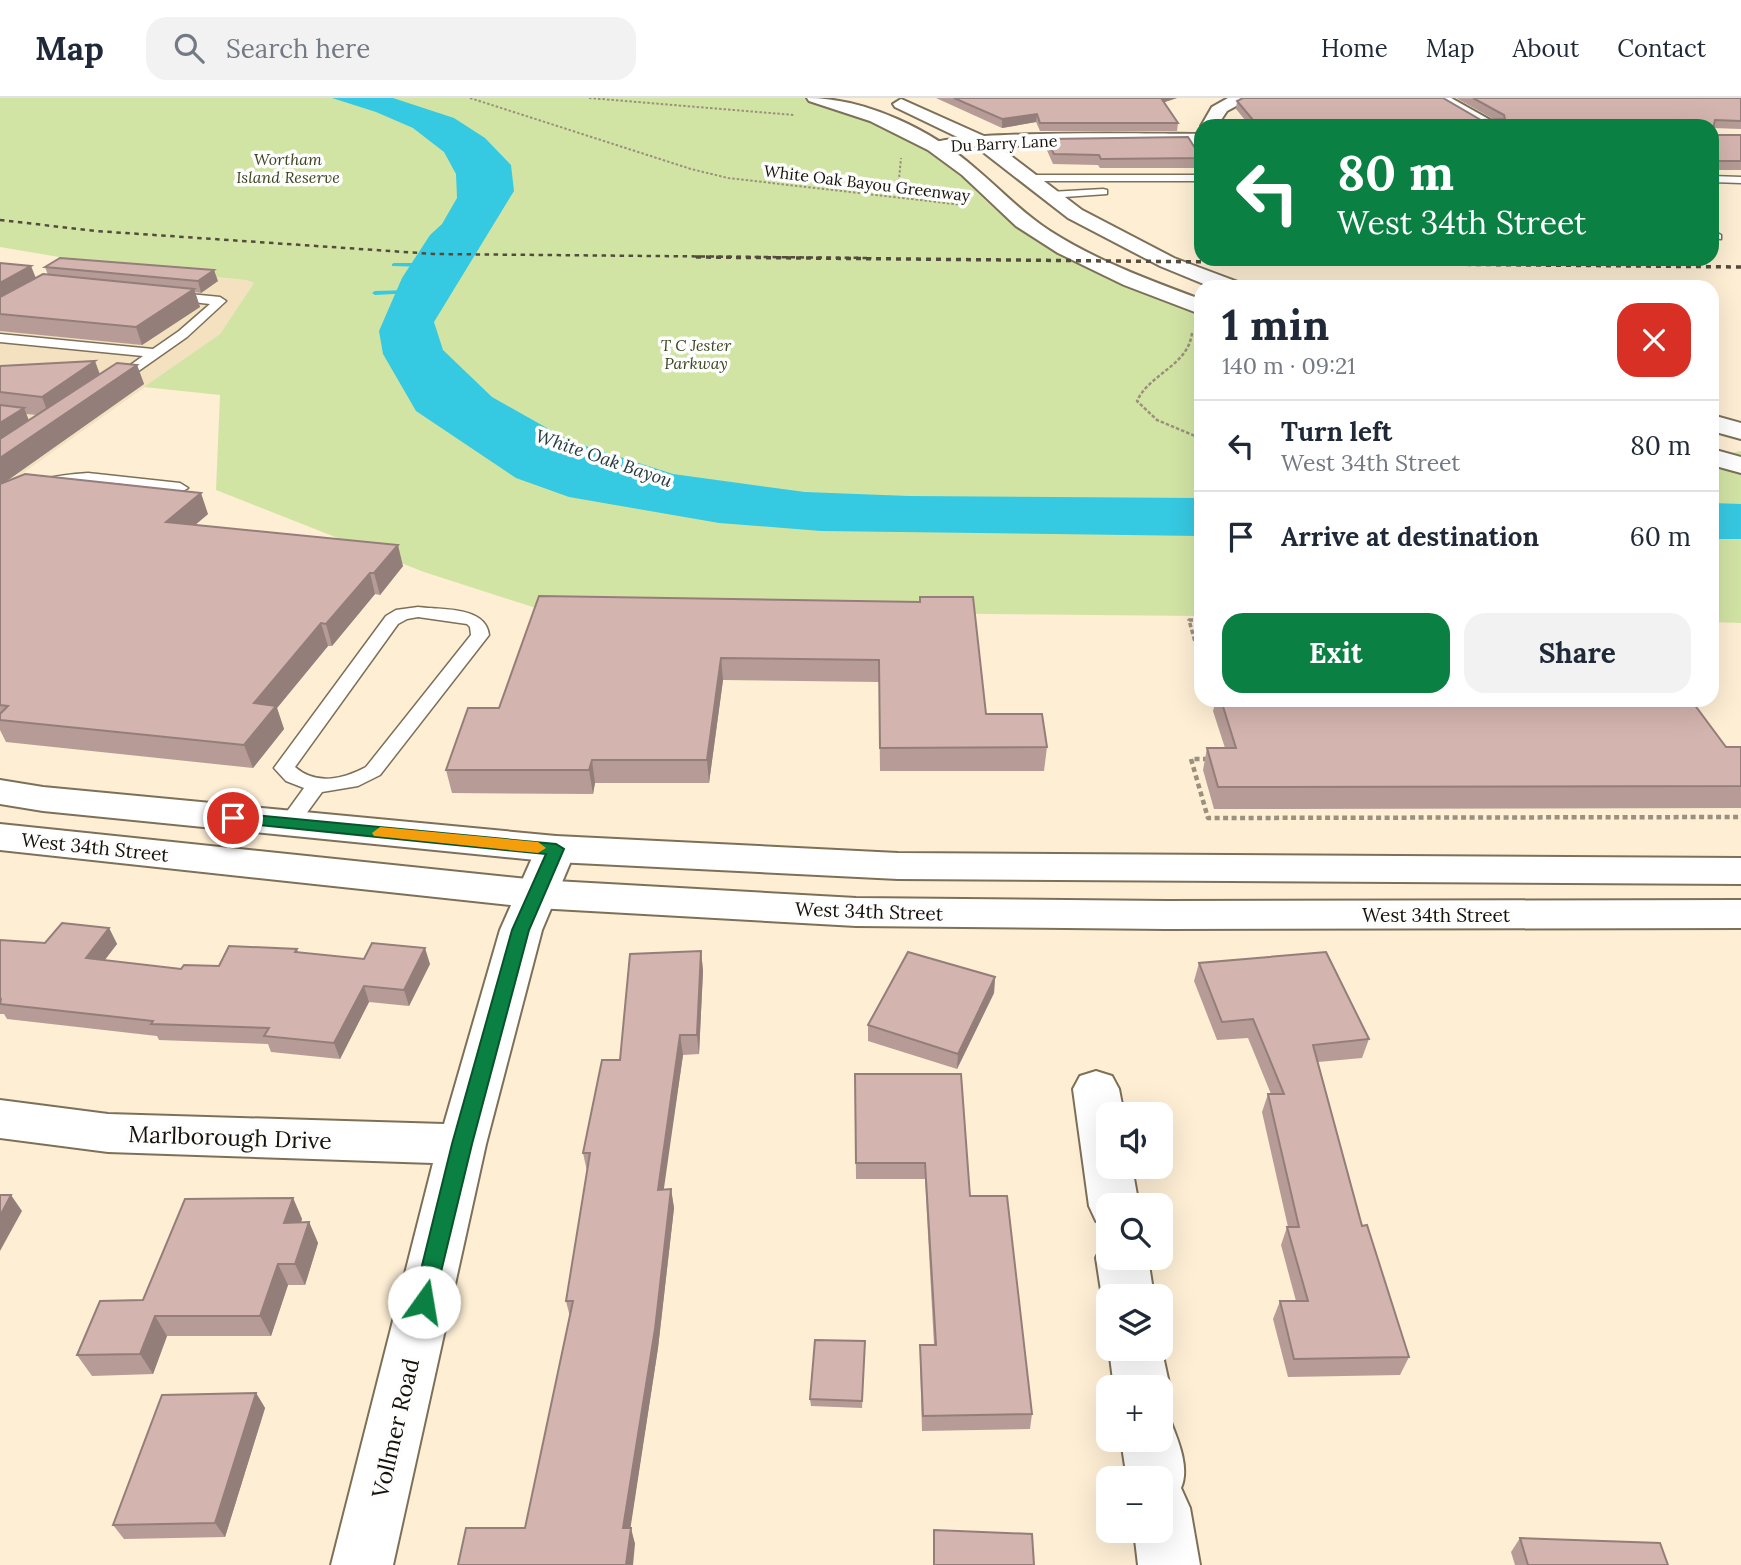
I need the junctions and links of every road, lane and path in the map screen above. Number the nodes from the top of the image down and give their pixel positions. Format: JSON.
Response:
{"nodes":[{"id":1,"x":471,"y":98,"type":"edge"},
{"id":2,"x":589,"y":98,"type":"edge"},
{"id":3,"x":816,"y":98,"type":"edge"},
{"id":4,"x":883,"y":98,"type":"edge"},
{"id":5,"x":1243,"y":98,"type":"edge"},
{"id":6,"x":1439,"y":98,"type":"edge"},
{"id":7,"x":802,"y":117,"type":"dead end"},
{"id":8,"x":1211,"y":119,"type":"edge"},
{"id":9,"x":1480,"y":119,"type":"edge"},
{"id":10,"x":1194,"y":139,"type":"edge"},
{"id":11,"x":980,"y":141,"type":"junction"},
{"id":12,"x":933,"y":147,"type":"junction"},
{"id":13,"x":899,"y":155,"type":"dead end"},
{"id":14,"x":1027,"y":178,"type":"junction"},
{"id":15,"x":1194,"y":178,"type":"edge"},
{"id":16,"x":1719,"y":180,"type":"edge"},
{"id":17,"x":1741,"y":180,"type":"edge"},
{"id":18,"x":1114,"y":192,"type":"dead end"},
{"id":19,"x":885,"y":195,"type":"junction"},
{"id":20,"x":1050,"y":195,"type":"junction"},
{"id":21,"x":964,"y":205,"type":"dead end"},
{"id":22,"x":1076,"y":214,"type":"junction"},
{"id":23,"x":1023,"y":221,"type":"junction"},
{"id":24,"x":1212,"y":280,"type":"edge"},
{"id":25,"x":154,"y":295,"type":"edge"},
{"id":26,"x":1194,"y":305,"type":"edge"},
{"id":27,"x":1192,"y":329,"type":"dead end"},
{"id":28,"x":0,"y":338,"type":"edge"},
{"id":29,"x":155,"y":354,"type":"junction"},
{"id":30,"x":106,"y":379,"type":"edge"},
{"id":31,"x":1719,"y":425,"type":"edge"},
{"id":32,"x":1741,"y":431,"type":"edge"},
{"id":33,"x":1194,"y":436,"type":"edge"},
{"id":34,"x":1719,"y":459,"type":"edge"},
{"id":35,"x":1741,"y":466,"type":"edge"},
{"id":36,"x":180,"y":488,"type":"edge"},
{"id":37,"x":0,"y":502,"type":"edge"},
{"id":38,"x":1194,"y":620,"type":"edge"},
{"id":39,"x":1194,"y":638,"type":"edge"},
{"id":40,"x":1217,"y":759,"type":"edge"},
{"id":41,"x":316,"y":786,"type":"junction"},
{"id":42,"x":0,"y":792,"type":"edge"},
{"id":43,"x":43,"y":799,"type":"junction"},
{"id":44,"x":1496,"y":807,"type":"edge"},
{"id":45,"x":1741,"y":817,"type":"edge"},
{"id":46,"x":1502,"y":818,"type":"junction"},
{"id":47,"x":288,"y":824,"type":"junction"},
{"id":48,"x":4,"y":837,"type":"edge"},
{"id":49,"x":556,"y":849,"type":"junction"},
{"id":50,"x":1741,"y":871,"type":"edge"},
{"id":51,"x":537,"y":894,"type":"junction"},
{"id":52,"x":1741,"y":914,"type":"edge"},
{"id":53,"x":1096,"y":1089,"type":"dead end"},
{"id":54,"x":0,"y":1119,"type":"edge"},
{"id":55,"x":462,"y":1144,"type":"junction"},
{"id":56,"x":1112,"y":1193,"type":"edge"},
{"id":57,"x":1166,"y":1543,"type":"edge"},
{"id":58,"x":362,"y":1565,"type":"edge"},
{"id":59,"x":1169,"y":1565,"type":"edge"}],
"edges":[{"from":1,"to":19,"type":"path","name":"White Oak Bayou Greenway"},
{"from":2,"to":7,"type":"path"},
{"from":3,"to":12,"type":"main road"},
{"from":4,"to":11,"type":"main road"},
{"from":5,"to":8,"type":"main road"},
{"from":6,"to":9,"type":"main road"},
{"from":10,"to":11,"type":"main road","name":"Du Barry Lane"},
{"from":11,"to":12,"type":"main road","name":"Du Barry Lane"},
{"from":11,"to":14,"type":"main road"},
{"from":12,"to":23,"type":"main road"},
{"from":13,"to":19,"type":"path"},
{"from":14,"to":15,"type":"lane"},
{"from":14,"to":20,"type":"main road"},
{"from":16,"to":17,"type":"lane"},
{"from":18,"to":20,"type":"lane"},
{"from":19,"to":21,"type":"path","name":"White Oak Bayou Greenway"},
{"from":20,"to":22,"type":"main road"},
{"from":22,"to":23,"type":"main road"},
{"from":22,"to":24,"type":"main road"},
{"from":23,"to":26,"type":"main road"},
{"from":25,"to":29,"type":"lane"},
{"from":27,"to":33,"type":"path"},
{"from":28,"to":29,"type":"lane"},
{"from":29,"to":30,"type":"lane"},
{"from":31,"to":32,"type":"main road"},
{"from":34,"to":35,"type":"main road"},
{"from":36,"to":37,"type":"lane"},
{"from":38,"to":39,"type":"path"},
{"from":40,"to":46,"type":"path"},
{"from":41,"to":41,"type":"lane"},
{"from":41,"to":47,"type":"lane"},
{"from":42,"to":43,"type":"main road"},
{"from":43,"to":47,"type":"main road"},
{"from":43,"to":48,"type":"main road"},
{"from":44,"to":46,"type":"path"},
{"from":45,"to":46,"type":"path"},
{"from":47,"to":49,"type":"main road"},
{"from":48,"to":51,"type":"main road","name":"West 34th Street"},
{"from":49,"to":50,"type":"main road"},
{"from":49,"to":51,"type":"main road","name":"Vollmer Road"},
{"from":51,"to":52,"type":"main road","name":"West 34th Street"},
{"from":51,"to":55,"type":"main road","name":"Vollmer Road"},
{"from":53,"to":56,"type":"main road"},
{"from":54,"to":55,"type":"main road","name":"Marlborough Drive"},
{"from":55,"to":58,"type":"main road","name":"Vollmer Road"},
{"from":57,"to":59,"type":"main road"}]}
